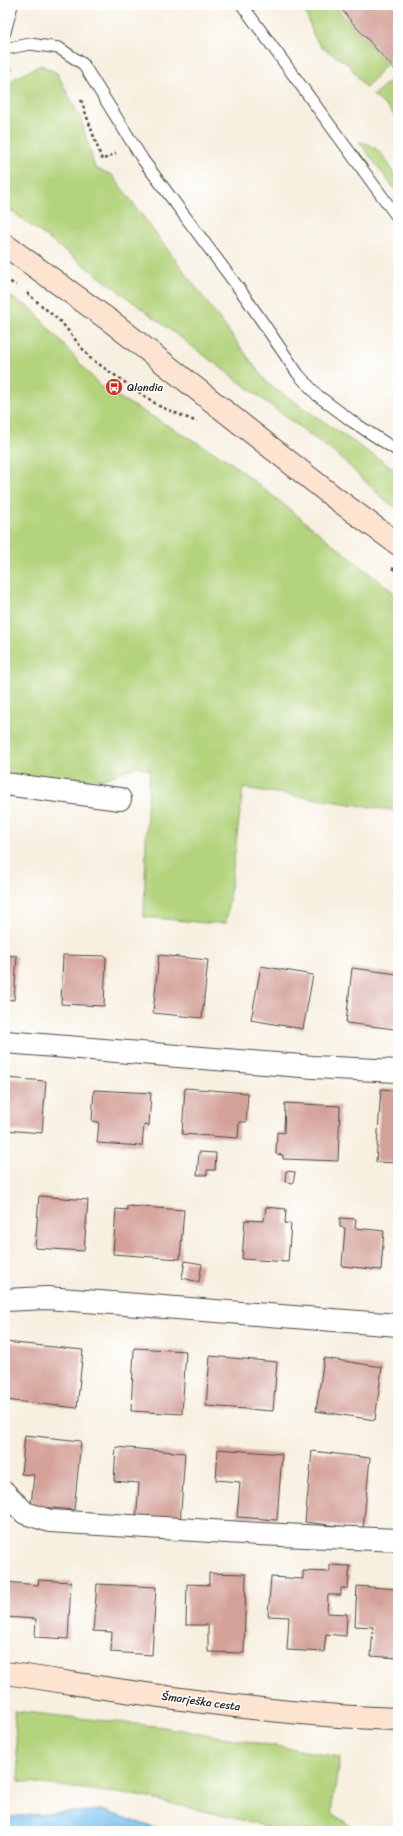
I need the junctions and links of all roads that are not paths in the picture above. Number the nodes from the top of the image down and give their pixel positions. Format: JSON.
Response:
{"nodes":[{"id":1,"x":12,"y":5,"type":"edge"},
{"id":2,"x":242,"y":5,"type":"edge"},
{"id":3,"x":5,"y":32,"type":"edge"},
{"id":4,"x":5,"y":49,"type":"edge"},
{"id":5,"x":398,"y":218,"type":"edge"},
{"id":6,"x":5,"y":245,"type":"edge"},
{"id":7,"x":398,"y":451,"type":"edge"},
{"id":8,"x":398,"y":544,"type":"edge"},
{"id":9,"x":5,"y":784,"type":"edge"},
{"id":10,"x":120,"y":799,"type":"dead end"},
{"id":11,"x":5,"y":1042,"type":"edge"},
{"id":12,"x":398,"y":1071,"type":"edge"},
{"id":13,"x":5,"y":1300,"type":"edge"},
{"id":14,"x":398,"y":1325,"type":"edge"},
{"id":15,"x":5,"y":1493,"type":"edge"},
{"id":16,"x":398,"y":1540,"type":"edge"},
{"id":17,"x":5,"y":1673,"type":"edge"},
{"id":18,"x":398,"y":1719,"type":"edge"}],
"edges":[{"from":1,"to":3,"type":"lane"},
{"from":2,"to":5,"type":"lane"},
{"from":4,"to":7,"type":"lane"},
{"from":6,"to":8,"type":"main road"},
{"from":9,"to":10,"type":"street"},
{"from":11,"to":12,"type":"street"},
{"from":13,"to":14,"type":"street"},
{"from":15,"to":16,"type":"street"},
{"from":17,"to":18,"type":"main road","name":"Šmarješka cesta"}]}
